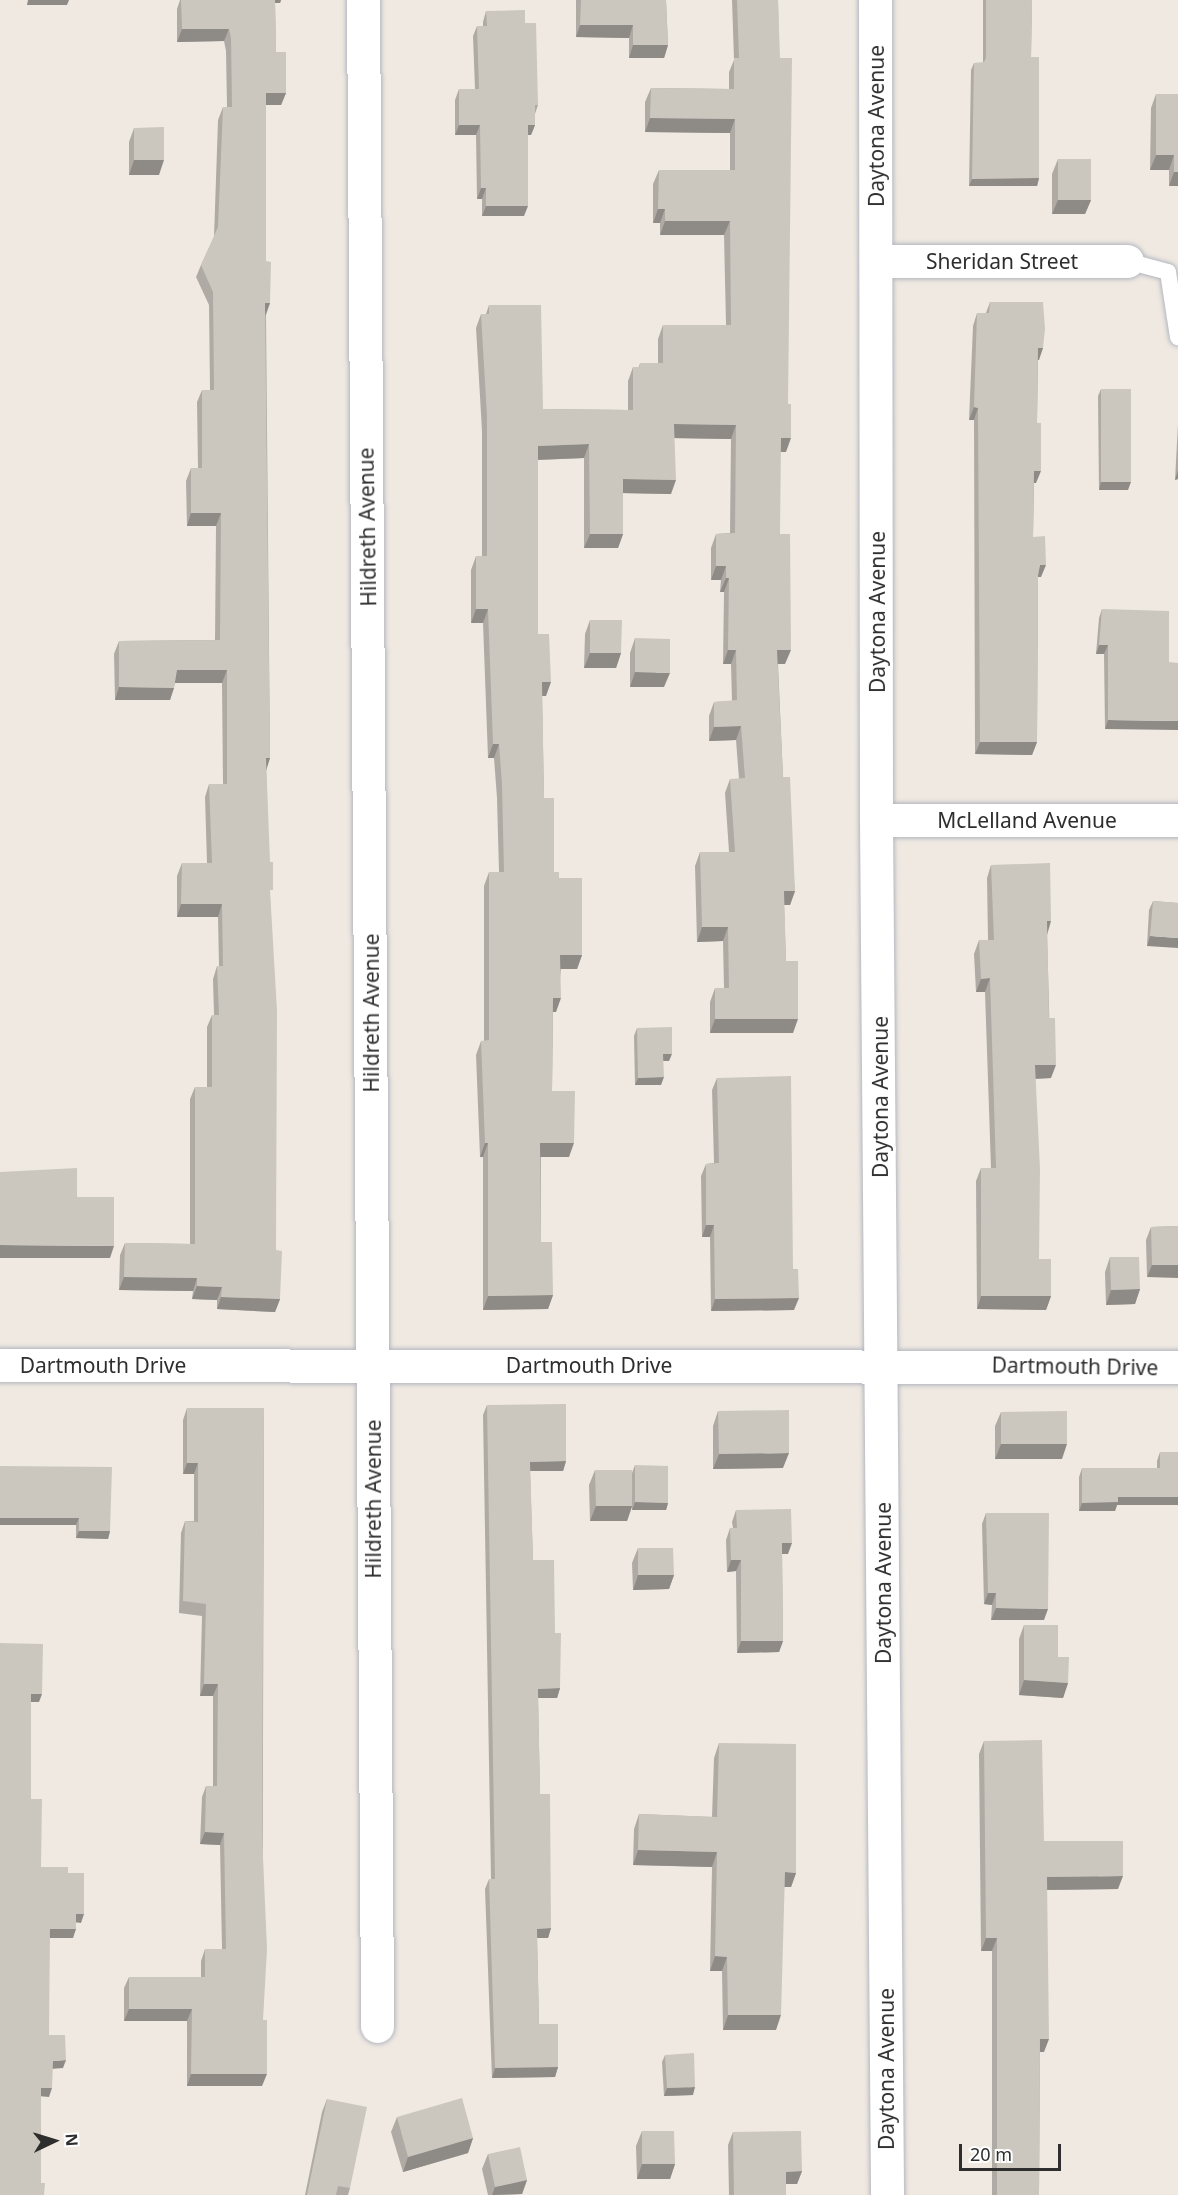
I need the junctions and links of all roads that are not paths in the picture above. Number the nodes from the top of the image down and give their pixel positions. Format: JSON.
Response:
{"nodes":[{"id":1,"x":363,"y":0,"type":"edge"},
{"id":2,"x":874,"y":0,"type":"edge"},
{"id":3,"x":877,"y":261,"type":"junction"},
{"id":4,"x":1127,"y":261,"type":"joint"},
{"id":5,"x":1178,"y":337,"type":"edge"},
{"id":6,"x":876,"y":820,"type":"junction"},
{"id":7,"x":1178,"y":820,"type":"edge"},
{"id":8,"x":881,"y":1364,"type":"junction"},
{"id":9,"x":0,"y":1365,"type":"edge"},
{"id":10,"x":372,"y":1365,"type":"junction"},
{"id":11,"x":1178,"y":1367,"type":"edge"},
{"id":12,"x":376,"y":2026,"type":"dead end"},
{"id":13,"x":887,"y":2195,"type":"edge"}],
"edges":[{"from":1,"to":10,"type":"street","name":"Hildreth Avenue"},
{"from":2,"to":3,"type":"street","name":"Daytona Avenue"},
{"from":3,"to":4,"type":"street","name":"Sheridan Street"},
{"from":3,"to":6,"type":"street","name":"Daytona Avenue"},
{"from":4,"to":5,"type":"lane"},
{"from":6,"to":7,"type":"street","name":"McLelland Avenue"},
{"from":6,"to":8,"type":"street","name":"Daytona Avenue"},
{"from":8,"to":10,"type":"street","name":"Dartmouth Drive"},
{"from":8,"to":11,"type":"street","name":"Dartmouth Drive"},
{"from":8,"to":13,"type":"street","name":"Daytona Avenue"},
{"from":9,"to":10,"type":"street","name":"Dartmouth Drive"},
{"from":10,"to":12,"type":"street","name":"Hildreth Avenue"}]}
